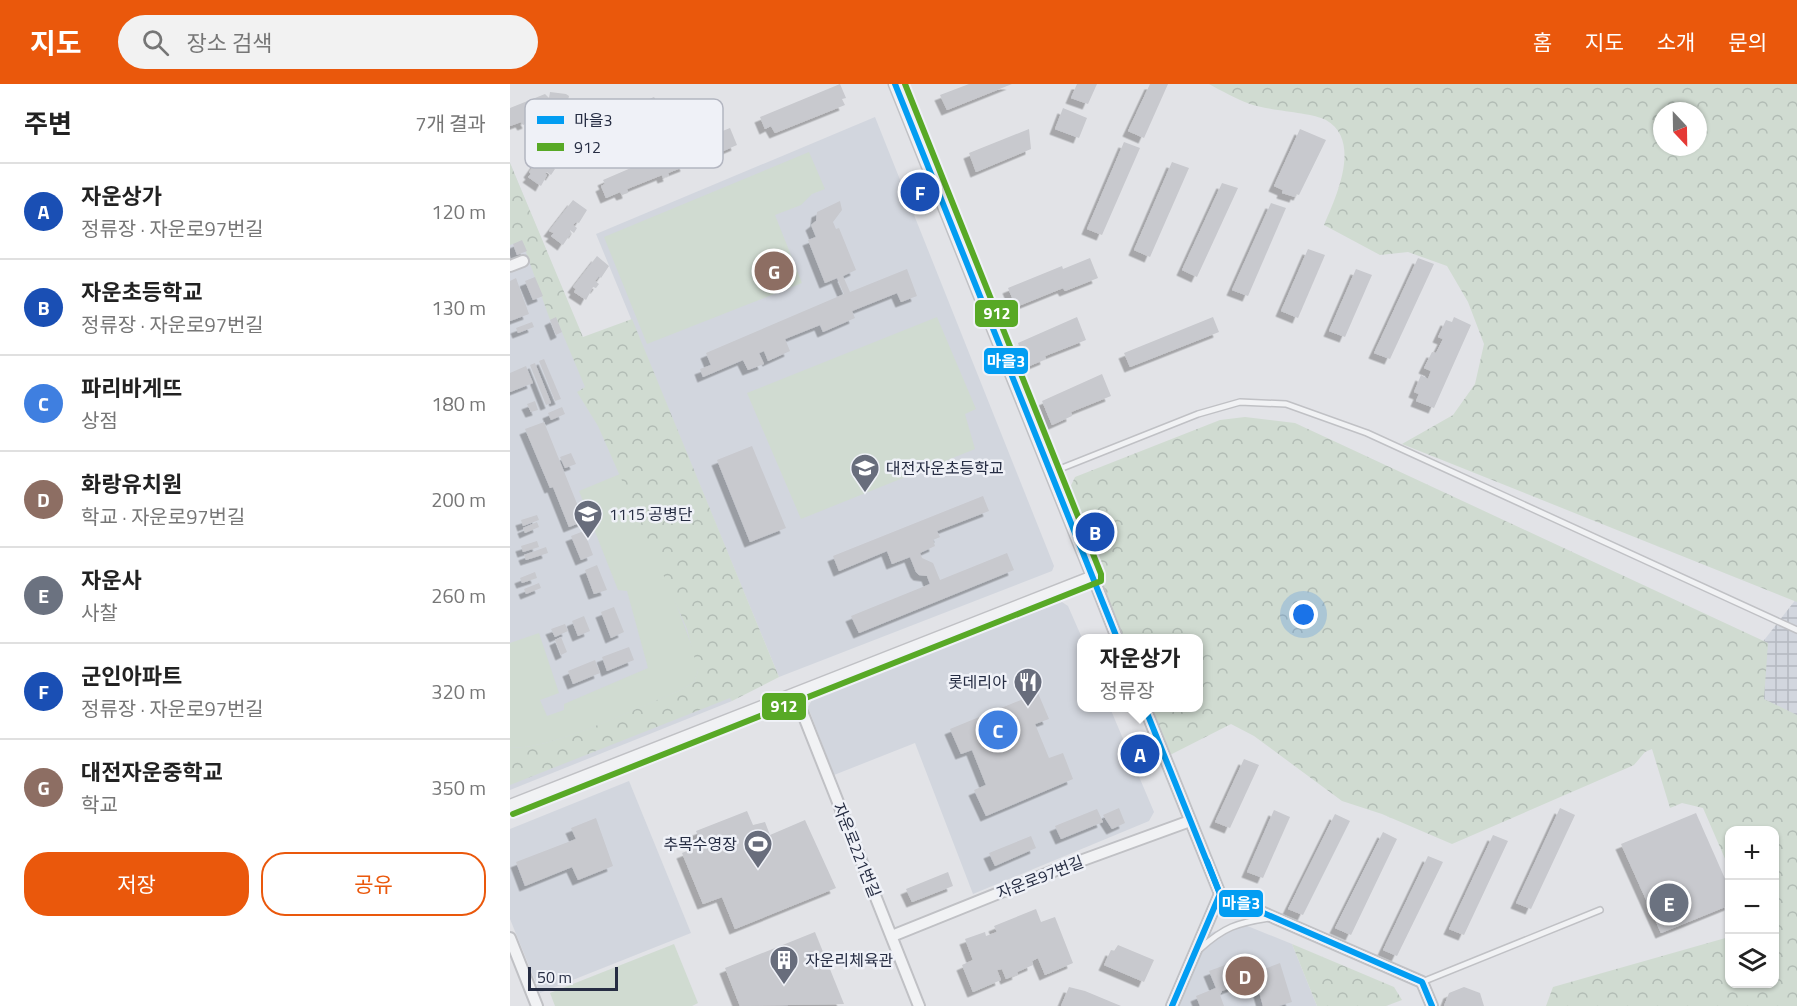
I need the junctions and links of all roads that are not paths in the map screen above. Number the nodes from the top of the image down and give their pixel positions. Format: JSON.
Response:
{"nodes":[{"id":1,"x":895,"y":84,"type":"edge"},
{"id":2,"x":523,"y":261,"type":"dead end"},
{"id":3,"x":510,"y":266,"type":"edge"},
{"id":4,"x":1051,"y":472,"type":"junction"},
{"id":5,"x":1093,"y":577,"type":"junction"},
{"id":6,"x":1797,"y":630,"type":"edge"},
{"id":7,"x":1116,"y":634,"type":"edge"},
{"id":8,"x":795,"y":694,"type":"junction"},
{"id":9,"x":1147,"y":712,"type":"edge"},
{"id":10,"x":510,"y":806,"type":"edge"},
{"id":11,"x":1190,"y":820,"type":"junction"},
{"id":12,"x":1220,"y":894,"type":"junction"},
{"id":13,"x":1600,"y":910,"type":"dead end"},
{"id":14,"x":1273,"y":917,"type":"junction"},
{"id":15,"x":892,"y":936,"type":"junction"},
{"id":16,"x":510,"y":938,"type":"edge"},
{"id":17,"x":1192,"y":956,"type":"junction"},
{"id":18,"x":1422,"y":982,"type":"junction"},
{"id":19,"x":537,"y":1006,"type":"edge"},
{"id":20,"x":919,"y":1006,"type":"edge"},
{"id":21,"x":1172,"y":1006,"type":"edge"},
{"id":22,"x":1432,"y":1006,"type":"edge"}],
"edges":[{"from":1,"to":4,"type":"street"},
{"from":2,"to":3,"type":"street"},
{"from":4,"to":5,"type":"street"},
{"from":4,"to":6,"type":"lane"},
{"from":5,"to":7,"type":"street"},
{"from":5,"to":8,"type":"street"},
{"from":8,"to":10,"type":"street"},
{"from":8,"to":15,"type":"street","name":"자운로221번길"},
{"from":9,"to":11,"type":"street"},
{"from":11,"to":12,"type":"street"},
{"from":11,"to":15,"type":"street","name":"자운로97번길"},
{"from":12,"to":14,"type":"street"},
{"from":12,"to":17,"type":"street"},
{"from":13,"to":18,"type":"lane"},
{"from":14,"to":17,"type":"lane"},
{"from":14,"to":18,"type":"street"},
{"from":15,"to":20,"type":"street","name":"자운로221번길"},
{"from":16,"to":19,"type":"street"},
{"from":17,"to":21,"type":"street"},
{"from":18,"to":22,"type":"street"}]}
